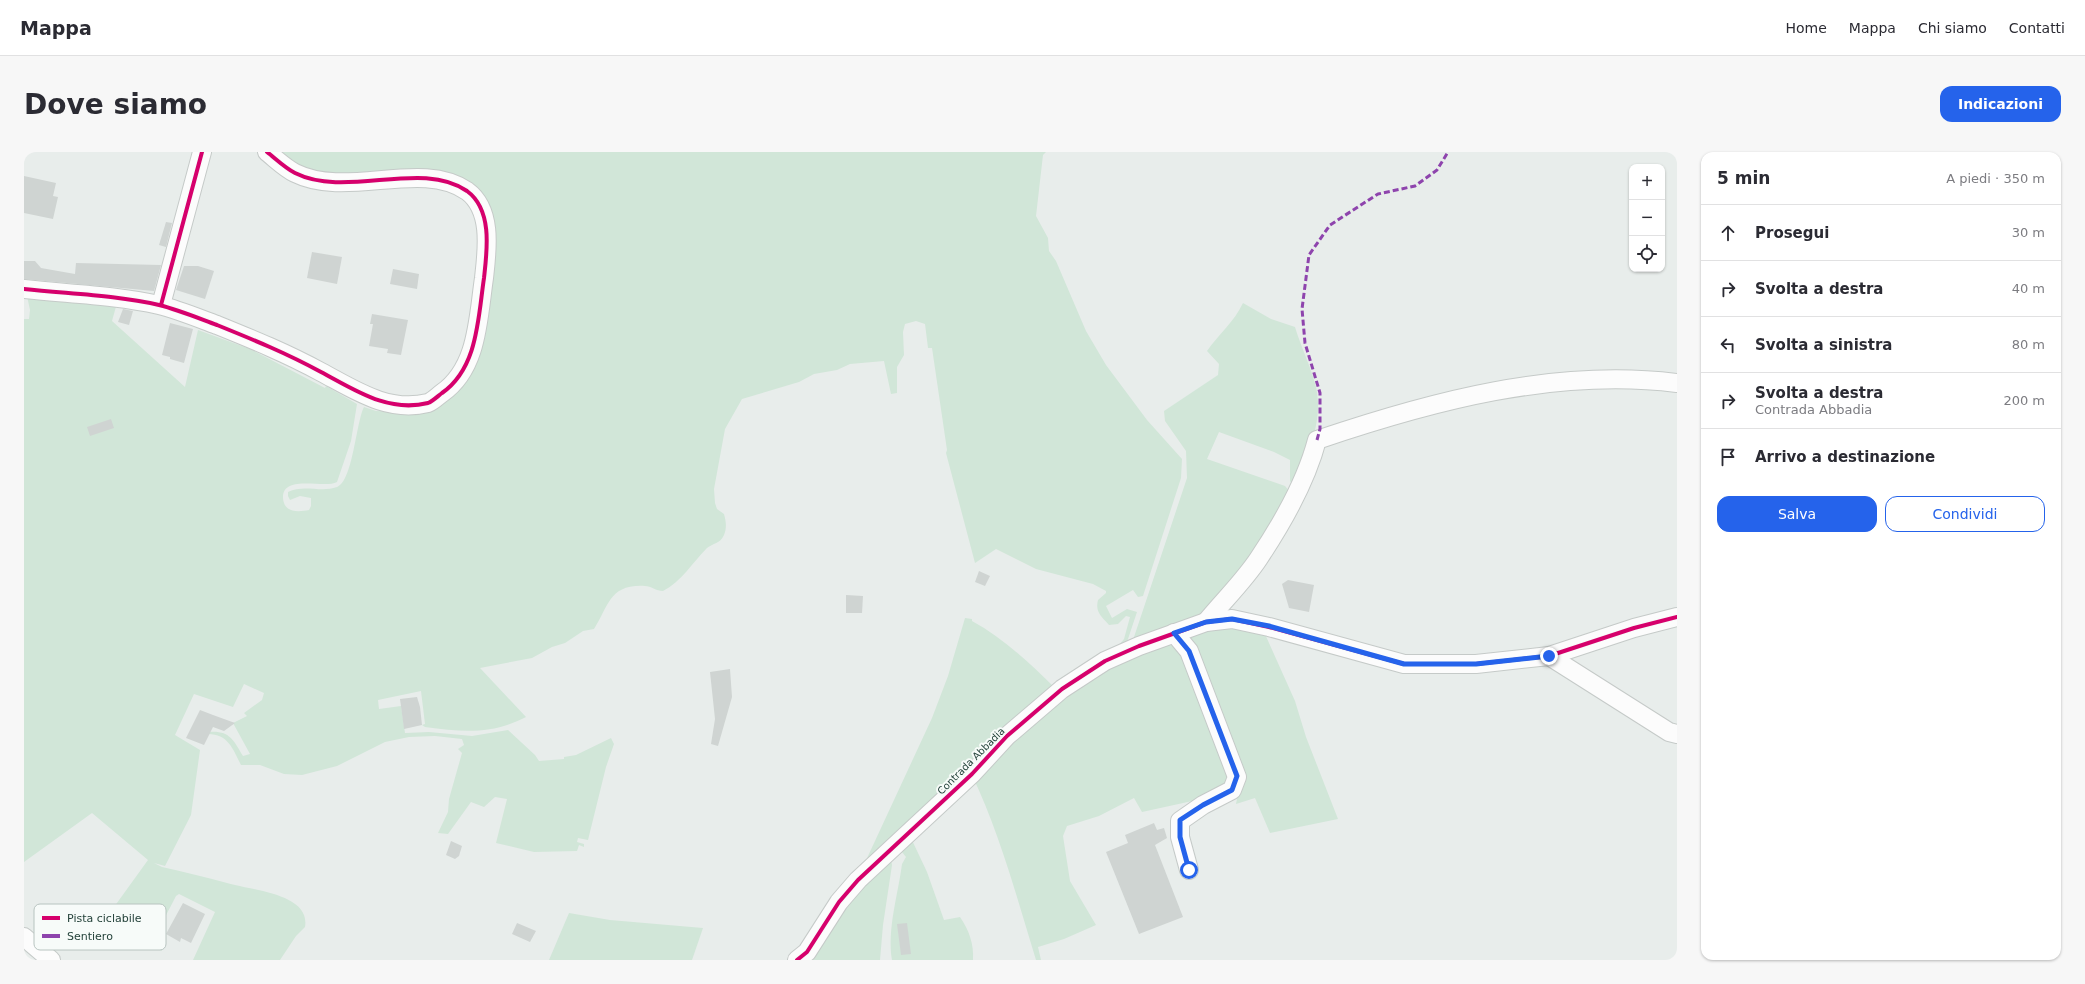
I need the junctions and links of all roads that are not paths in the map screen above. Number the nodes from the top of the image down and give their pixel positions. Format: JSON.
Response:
{"nodes":[{"id":1,"x":202,"y":152,"type":"edge"},
{"id":2,"x":267,"y":152,"type":"edge"},
{"id":3,"x":24,"y":289,"type":"edge"},
{"id":4,"x":161,"y":306,"type":"junction"},
{"id":5,"x":1677,"y":383,"type":"edge"},
{"id":6,"x":1677,"y":617,"type":"edge"},
{"id":7,"x":1206,"y":622,"type":"junction"},
{"id":8,"x":1174,"y":633,"type":"junction"},
{"id":9,"x":1549,"y":656,"type":"junction"},
{"id":10,"x":1677,"y":734,"type":"edge"},
{"id":11,"x":1189,"y":870,"type":"dead end"},
{"id":12,"x":24,"y":937,"type":"edge"},
{"id":13,"x":34,"y":946,"type":"edge"},
{"id":14,"x":39,"y":950,"type":"edge"},
{"id":15,"x":51,"y":960,"type":"edge"},
{"id":16,"x":797,"y":960,"type":"edge"}],
"edges":[{"from":1,"to":4,"type":"street"},
{"from":2,"to":4,"type":"street"},
{"from":3,"to":4,"type":"street"},
{"from":5,"to":7,"type":"street"},
{"from":6,"to":9,"type":"street","name":"Contrada Abbadia"},
{"from":7,"to":8,"type":"street","name":"Contrada Abbadia"},
{"from":7,"to":9,"type":"street","name":"Contrada Abbadia"},
{"from":8,"to":11,"type":"street"},
{"from":8,"to":16,"type":"street","name":"Contrada Abbadia"},
{"from":9,"to":10,"type":"street"},
{"from":12,"to":13,"type":"street"},
{"from":14,"to":15,"type":"street"}]}
